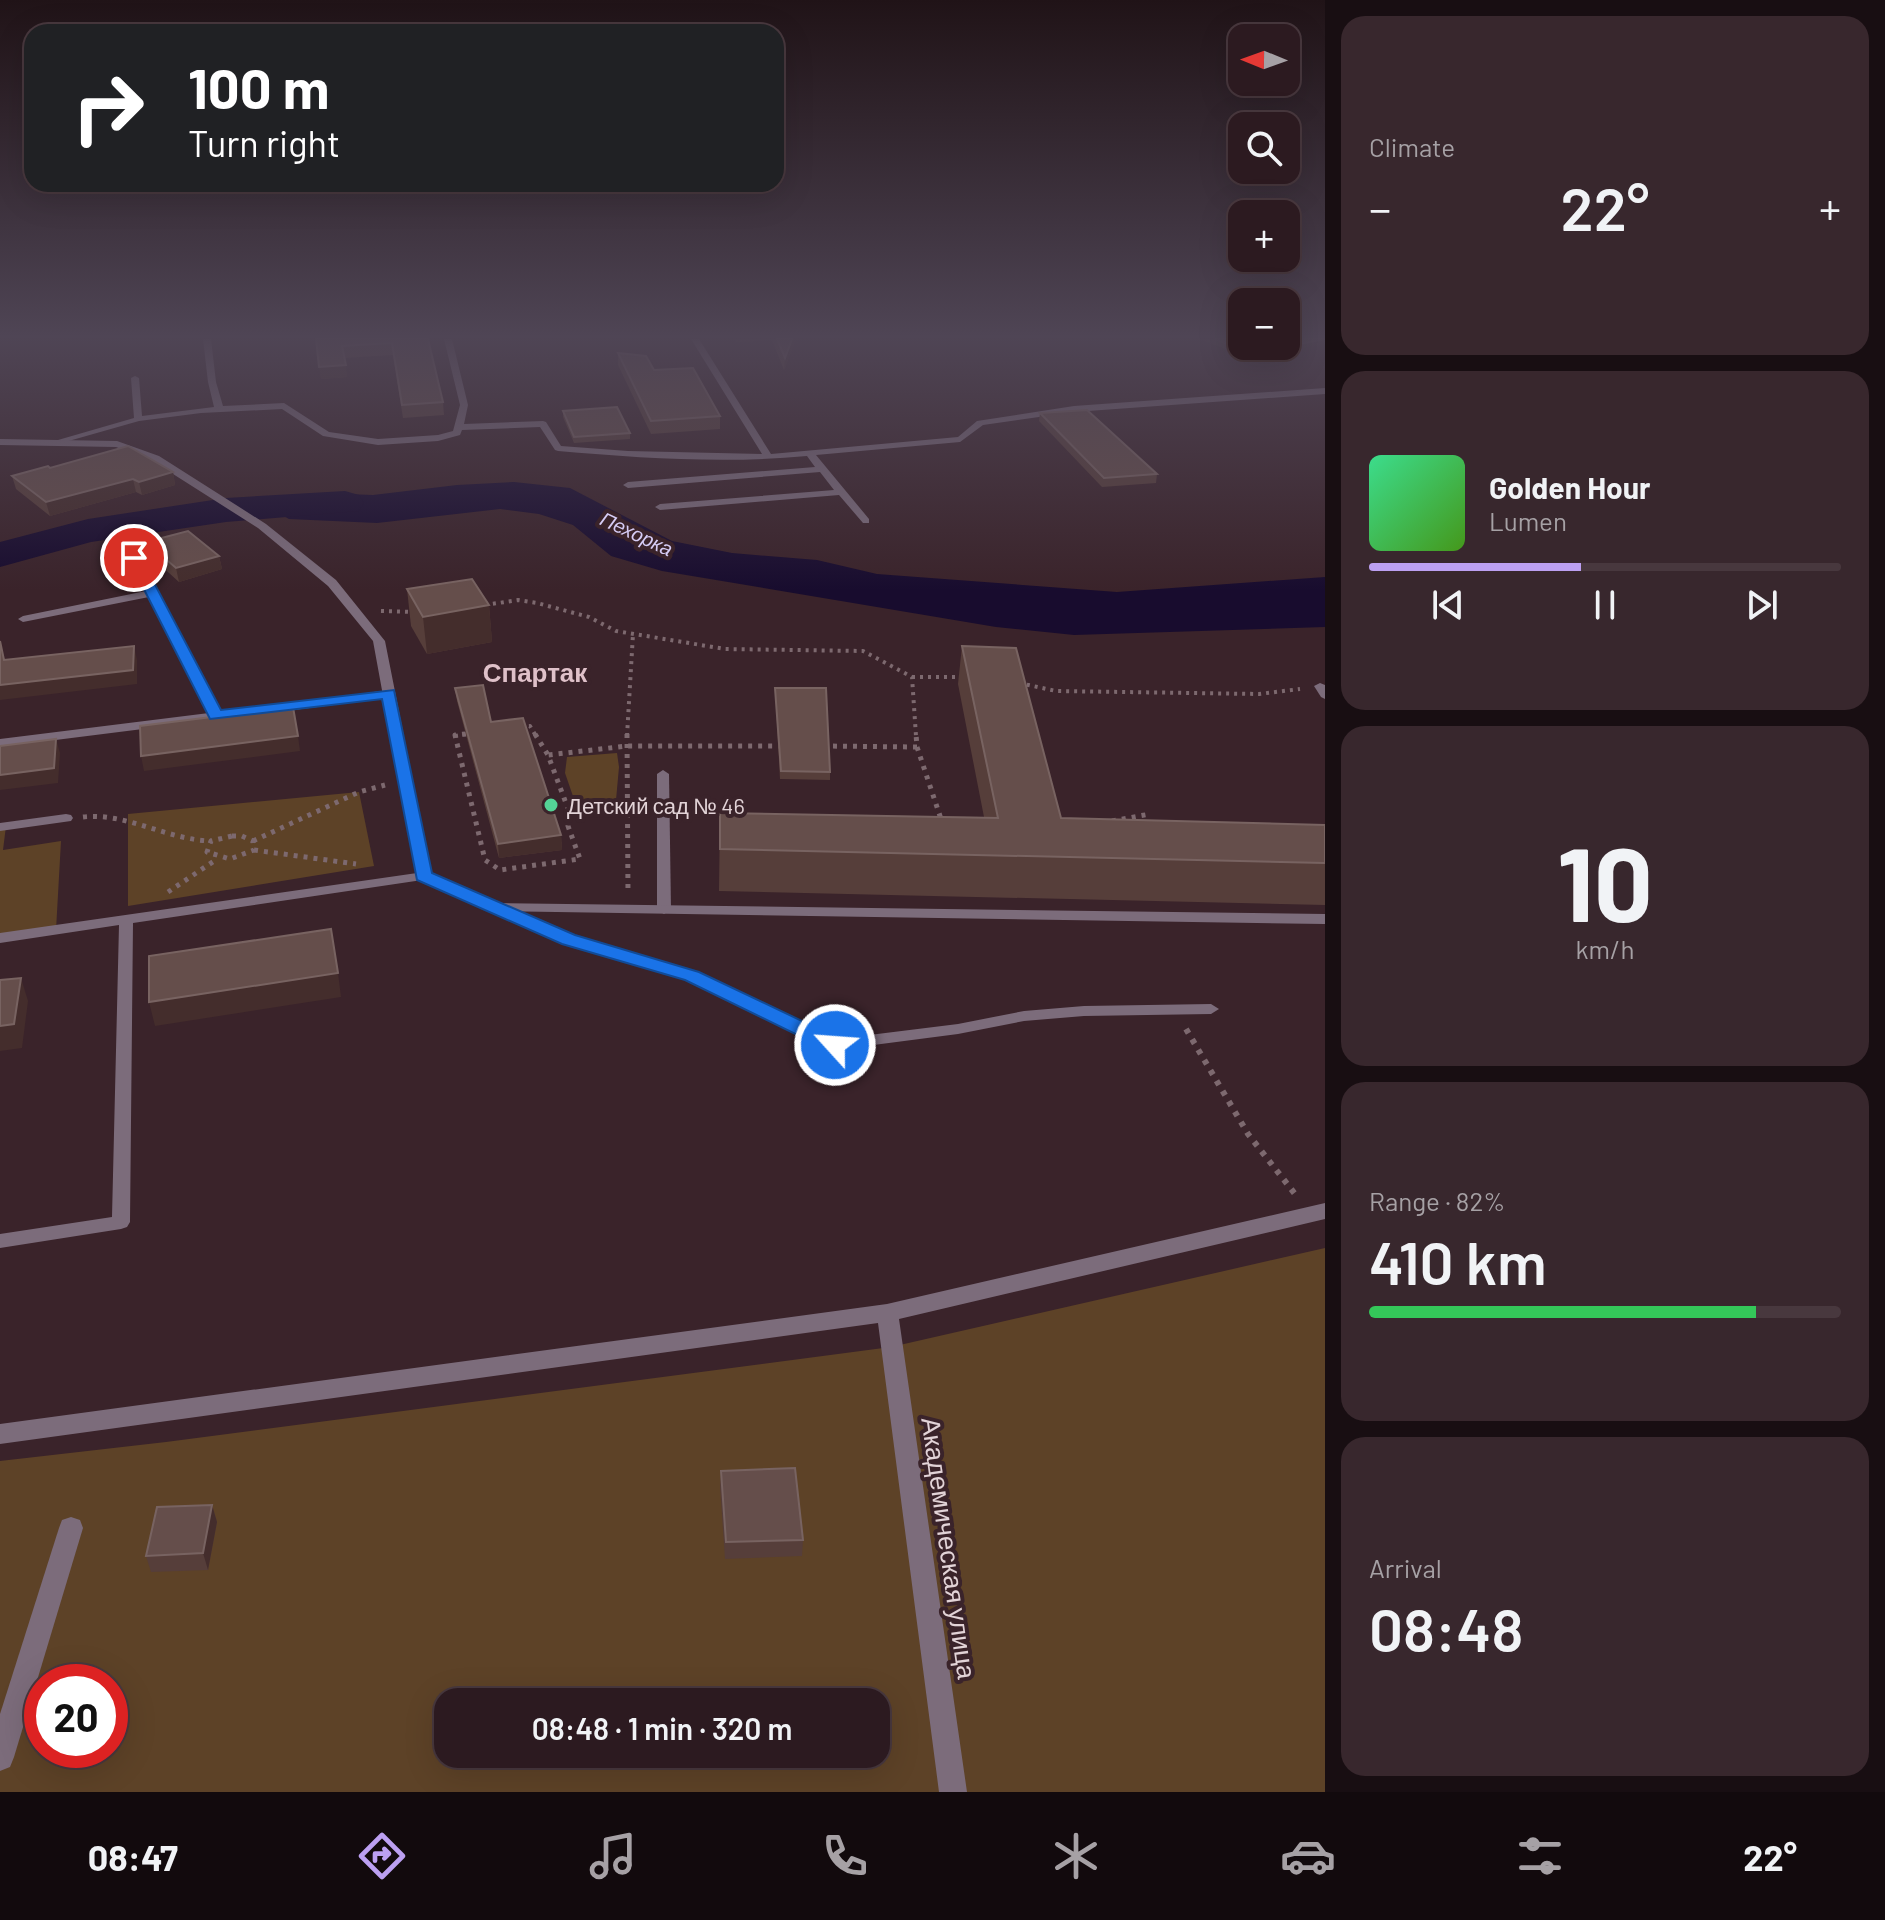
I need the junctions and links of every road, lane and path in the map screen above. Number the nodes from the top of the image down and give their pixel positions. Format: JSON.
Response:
{"nodes":[{"id":1,"x":126,"y":423,"type":"edge"},
{"id":2,"x":309,"y":423,"type":"edge"},
{"id":3,"x":460,"y":423,"type":"edge"},
{"id":4,"x":747,"y":423,"type":"edge"},
{"id":5,"x":983,"y":423,"type":"edge"},
{"id":6,"x":459,"y":427,"type":"junction"},
{"id":7,"x":0,"y":442,"type":"edge"},
{"id":8,"x":61,"y":442,"type":"junction"},
{"id":9,"x":809,"y":453,"type":"junction"},
{"id":10,"x":768,"y":457,"type":"junction"},
{"id":11,"x":822,"y":469,"type":"junction"},
{"id":12,"x":628,"y":485,"type":"dead end"},
{"id":13,"x":841,"y":492,"type":"junction"},
{"id":14,"x":660,"y":507,"type":"dead end"},
{"id":15,"x":866,"y":521,"type":"dead end"},
{"id":16,"x":134,"y":558,"type":"dead end"},
{"id":17,"x":153,"y":593,"type":"junction"},
{"id":18,"x":349,"y":605,"type":"junction"},
{"id":19,"x":473,"y":606,"type":"edge"},
{"id":20,"x":426,"y":612,"type":"edge"},
{"id":21,"x":23,"y":619,"type":"dead end"},
{"id":22,"x":633,"y":634,"type":"junction"},
{"id":23,"x":912,"y":677,"type":"junction"},
{"id":24,"x":966,"y":677,"type":"edge"},
{"id":25,"x":1005,"y":680,"type":"edge"},
{"id":26,"x":1323,"y":690,"type":"edge"},
{"id":27,"x":389,"y":694,"type":"junction"},
{"id":28,"x":216,"y":716,"type":"junction"},
{"id":29,"x":515,"y":728,"type":"edge"},
{"id":30,"x":485,"y":732,"type":"edge"},
{"id":31,"x":0,"y":743,"type":"edge"},
{"id":32,"x":627,"y":746,"type":"junction"},
{"id":33,"x":791,"y":746,"type":"edge"},
{"id":34,"x":823,"y":746,"type":"edge"},
{"id":35,"x":917,"y":747,"type":"junction"},
{"id":36,"x":548,"y":755,"type":"junction"},
{"id":37,"x":663,"y":774,"type":"dead end"},
{"id":38,"x":359,"y":792,"type":"dead end"},
{"id":39,"x":616,"y":808,"type":"dead end"},
{"id":40,"x":570,"y":814,"type":"junction"},
{"id":41,"x":1150,"y":814,"type":"dead end"},
{"id":42,"x":66,"y":818,"type":"joint"},
{"id":43,"x":942,"y":822,"type":"edge"},
{"id":44,"x":1106,"y":822,"type":"edge"},
{"id":45,"x":0,"y":827,"type":"edge"},
{"id":46,"x":211,"y":841,"type":"junction"},
{"id":47,"x":253,"y":841,"type":"junction"},
{"id":48,"x":254,"y":850,"type":"junction"},
{"id":49,"x":217,"y":859,"type":"junction"},
{"id":50,"x":359,"y":864,"type":"dead end"},
{"id":51,"x":424,"y":876,"type":"junction"},
{"id":52,"x":165,"y":893,"type":"dead end"},
{"id":53,"x":493,"y":908,"type":"junction"},
{"id":54,"x":629,"y":910,"type":"junction"},
{"id":55,"x":664,"y":910,"type":"junction"},
{"id":56,"x":126,"y":919,"type":"junction"},
{"id":57,"x":1325,"y":919,"type":"edge"},
{"id":58,"x":0,"y":938,"type":"edge"},
{"id":59,"x":1211,"y":1009,"type":"dead end"},
{"id":60,"x":1176,"y":1011,"type":"junction"},
{"id":61,"x":1319,"y":1213,"type":"edge"},
{"id":62,"x":0,"y":1241,"type":"edge"},
{"id":63,"x":887,"y":1313,"type":"junction"},
{"id":64,"x":0,"y":1434,"type":"edge"},
{"id":65,"x":71,"y":1528,"type":"dead end"},
{"id":66,"x":0,"y":1757,"type":"edge"},
{"id":67,"x":953,"y":1792,"type":"edge"}],
"edges":[{"from":1,"to":8,"type":"lane"},
{"from":2,"to":6,"type":"lane"},
{"from":3,"to":6,"type":"lane"},
{"from":4,"to":10,"type":"lane"},
{"from":5,"to":9,"type":"lane"},
{"from":6,"to":10,"type":"lane"},
{"from":7,"to":8,"type":"street"},
{"from":8,"to":18,"type":"street"},
{"from":9,"to":10,"type":"lane"},
{"from":9,"to":11,"type":"lane"},
{"from":11,"to":12,"type":"lane"},
{"from":11,"to":13,"type":"lane"},
{"from":13,"to":14,"type":"lane"},
{"from":13,"to":15,"type":"lane"},
{"from":16,"to":17,"type":"lane"},
{"from":17,"to":21,"type":"lane"},
{"from":17,"to":28,"type":"lane"},
{"from":18,"to":20,"type":"path"},
{"from":18,"to":27,"type":"street"},
{"from":19,"to":22,"type":"path"},
{"from":22,"to":23,"type":"path"},
{"from":22,"to":32,"type":"path"},
{"from":23,"to":24,"type":"path"},
{"from":23,"to":35,"type":"path"},
{"from":25,"to":26,"type":"path"},
{"from":27,"to":28,"type":"lane"},
{"from":27,"to":51,"type":"street"},
{"from":28,"to":31,"type":"lane"},
{"from":29,"to":36,"type":"path"},
{"from":30,"to":40,"type":"path"},
{"from":32,"to":33,"type":"path"},
{"from":32,"to":36,"type":"path"},
{"from":32,"to":54,"type":"path"},
{"from":34,"to":35,"type":"path"},
{"from":35,"to":43,"type":"path"},
{"from":36,"to":40,"type":"path"},
{"from":37,"to":55,"type":"lane"},
{"from":38,"to":47,"type":"path"},
{"from":39,"to":40,"type":"path"},
{"from":41,"to":44,"type":"path"},
{"from":42,"to":45,"type":"lane"},
{"from":42,"to":46,"type":"path"},
{"from":46,"to":47,"type":"path"},
{"from":46,"to":49,"type":"path"},
{"from":47,"to":48,"type":"path"},
{"from":48,"to":49,"type":"path"},
{"from":48,"to":50,"type":"path"},
{"from":49,"to":52,"type":"path"},
{"from":51,"to":53,"type":"street"},
{"from":51,"to":56,"type":"lane"},
{"from":53,"to":54,"type":"street"},
{"from":53,"to":60,"type":"lane"},
{"from":54,"to":55,"type":"street"},
{"from":55,"to":57,"type":"street"},
{"from":56,"to":58,"type":"lane"},
{"from":56,"to":62,"type":"lane"},
{"from":59,"to":60,"type":"lane"},
{"from":60,"to":61,"type":"path"},
{"from":61,"to":63,"type":"street"},
{"from":63,"to":64,"type":"street"},
{"from":63,"to":67,"type":"street","name":"Академическая улица"},
{"from":65,"to":66,"type":"street"}]}
